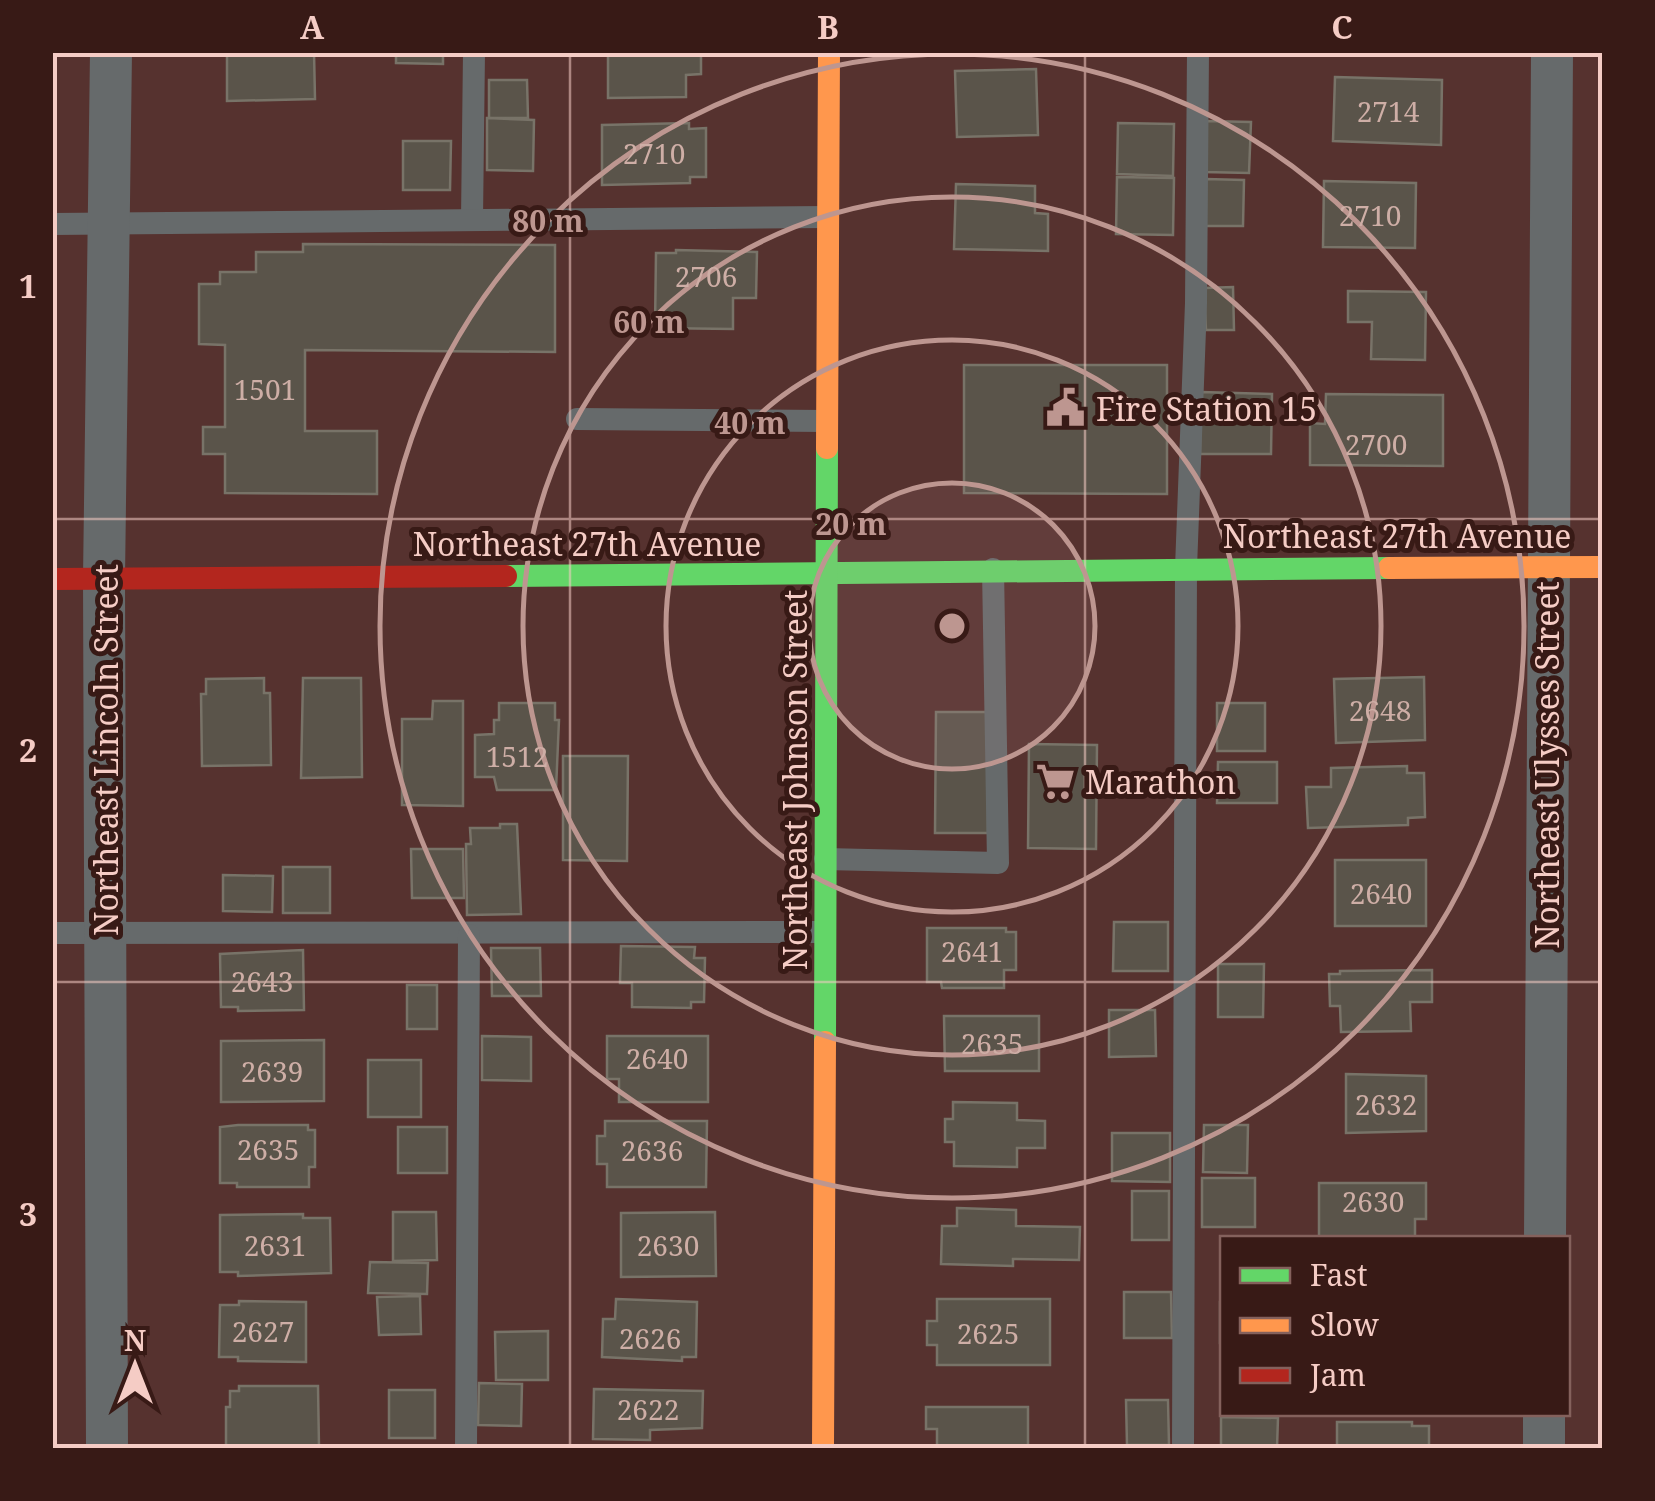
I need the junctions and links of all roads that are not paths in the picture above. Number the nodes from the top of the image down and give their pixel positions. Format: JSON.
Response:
{"nodes":[{"id":1,"x":111,"y":52,"type":"edge"},
{"id":2,"x":474,"y":52,"type":"edge"},
{"id":3,"x":829,"y":52,"type":"edge"},
{"id":4,"x":1198,"y":52,"type":"edge"},
{"id":5,"x":1552,"y":52,"type":"edge"},
{"id":6,"x":827,"y":217,"type":"junction"},
{"id":7,"x":472,"y":219,"type":"junction"},
{"id":8,"x":52,"y":224,"type":"edge"},
{"id":9,"x":109,"y":224,"type":"junction"},
{"id":10,"x":578,"y":420,"type":"dead end"},
{"id":11,"x":826,"y":421,"type":"junction"},
{"id":12,"x":1547,"y":567,"type":"junction"},
{"id":13,"x":1602,"y":567,"type":"edge"},
{"id":14,"x":1186,"y":568,"type":"junction"},
{"id":15,"x":993,"y":569,"type":"junction"},
{"id":16,"x":827,"y":571,"type":"junction"},
{"id":17,"x":104,"y":578,"type":"junction"},
{"id":18,"x":52,"y":579,"type":"edge"},
{"id":19,"x":825,"y":860,"type":"junction"},
{"id":20,"x":106,"y":932,"type":"junction"},
{"id":21,"x":825,"y":932,"type":"junction"},
{"id":22,"x":52,"y":933,"type":"edge"},
{"id":23,"x":469,"y":935,"type":"junction"},
{"id":24,"x":1545,"y":1236,"type":"edge"},
{"id":25,"x":1544,"y":1416,"type":"edge"},
{"id":26,"x":107,"y":1448,"type":"edge"},
{"id":27,"x":466,"y":1448,"type":"edge"},
{"id":28,"x":822,"y":1448,"type":"edge"},
{"id":29,"x":1182,"y":1448,"type":"edge"},
{"id":30,"x":1544,"y":1448,"type":"edge"}],
"edges":[{"from":1,"to":9,"type":"street","name":"Northeast Lincoln Street"},
{"from":2,"to":7,"type":"lane"},
{"from":3,"to":6,"type":"street","name":"Northeast Johnson Street"},
{"from":4,"to":14,"type":"lane"},
{"from":5,"to":12,"type":"street","name":"Northeast Ulysses Street"},
{"from":6,"to":7,"type":"lane"},
{"from":6,"to":11,"type":"street","name":"Northeast Johnson Street"},
{"from":7,"to":9,"type":"lane"},
{"from":8,"to":9,"type":"lane"},
{"from":9,"to":17,"type":"street","name":"Northeast Lincoln Street"},
{"from":10,"to":11,"type":"lane"},
{"from":11,"to":16,"type":"street","name":"Northeast Johnson Street"},
{"from":12,"to":13,"type":"street","name":"Northeast 27th Avenue"},
{"from":12,"to":14,"type":"street","name":"Northeast 27th Avenue"},
{"from":12,"to":24,"type":"street","name":"Northeast Ulysses Street"},
{"from":14,"to":15,"type":"street","name":"Northeast 27th Avenue"},
{"from":14,"to":29,"type":"lane"},
{"from":15,"to":16,"type":"street","name":"Northeast 27th Avenue"},
{"from":15,"to":19,"type":"lane"},
{"from":16,"to":17,"type":"street","name":"Northeast 27th Avenue"},
{"from":16,"to":19,"type":"street","name":"Northeast Johnson Street"},
{"from":17,"to":18,"type":"street","name":"Northeast 27th Avenue"},
{"from":17,"to":20,"type":"street","name":"Northeast Lincoln Street"},
{"from":19,"to":21,"type":"street","name":"Northeast Johnson Street"},
{"from":20,"to":22,"type":"lane"},
{"from":20,"to":23,"type":"lane"},
{"from":20,"to":26,"type":"street","name":"Northeast Lincoln Street"},
{"from":21,"to":23,"type":"lane"},
{"from":21,"to":28,"type":"street","name":"Northeast Johnson Street"},
{"from":23,"to":27,"type":"lane"},
{"from":25,"to":30,"type":"street"}]}
